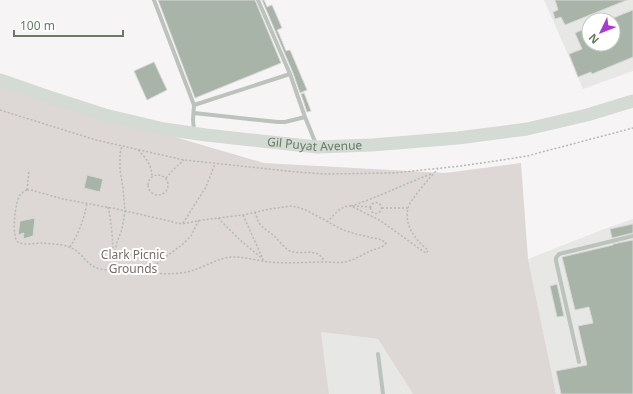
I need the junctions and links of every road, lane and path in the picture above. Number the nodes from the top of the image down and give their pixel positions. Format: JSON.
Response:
{"nodes":[{"id":1,"x":154,"y":0,"type":"edge"},
{"id":2,"x":258,"y":0,"type":"edge"},
{"id":3,"x":290,"y":74,"type":"junction"},
{"id":4,"x":0,"y":80,"type":"edge"},
{"id":5,"x":633,"y":101,"type":"edge"},
{"id":6,"x":194,"y":105,"type":"junction"},
{"id":7,"x":0,"y":110,"type":"edge"},
{"id":8,"x":194,"y":113,"type":"junction"},
{"id":9,"x":305,"y":117,"type":"junction"},
{"id":10,"x":633,"y":128,"type":"edge"},
{"id":11,"x":194,"y":134,"type":"junction"},
{"id":12,"x":122,"y":146,"type":"junction"},
{"id":13,"x":317,"y":146,"type":"junction"},
{"id":14,"x":137,"y":150,"type":"junction"},
{"id":15,"x":184,"y":160,"type":"junction"},
{"id":16,"x":215,"y":164,"type":"junction"},
{"id":17,"x":438,"y":169,"type":"junction"},
{"id":18,"x":29,"y":170,"type":"dead end"},
{"id":19,"x":433,"y":174,"type":"junction"},
{"id":20,"x":152,"y":177,"type":"junction"},
{"id":21,"x":166,"y":178,"type":"junction"},
{"id":22,"x":27,"y":190,"type":"junction"},
{"id":23,"x":87,"y":203,"type":"junction"},
{"id":24,"x":351,"y":206,"type":"junction"},
{"id":25,"x":108,"y":207,"type":"junction"},
{"id":26,"x":371,"y":207,"type":"junction"},
{"id":27,"x":382,"y":208,"type":"junction"},
{"id":28,"x":408,"y":208,"type":"junction"},
{"id":29,"x":125,"y":211,"type":"junction"},
{"id":30,"x":255,"y":212,"type":"junction"},
{"id":31,"x":243,"y":215,"type":"junction"},
{"id":32,"x":218,"y":218,"type":"junction"},
{"id":33,"x":199,"y":220,"type":"junction"},
{"id":34,"x":327,"y":222,"type":"junction"},
{"id":35,"x":183,"y":224,"type":"junction"},
{"id":36,"x":633,"y":236,"type":"edge"},
{"id":37,"x":70,"y":247,"type":"junction"},
{"id":38,"x":113,"y":259,"type":"junction"},
{"id":39,"x":263,"y":259,"type":"junction"},
{"id":40,"x":265,"y":262,"type":"junction"},
{"id":41,"x":325,"y":262,"type":"junction"},
{"id":42,"x":114,"y":271,"type":"junction"},
{"id":43,"x":146,"y":272,"type":"junction"},
{"id":44,"x":378,"y":354,"type":"dead end"},
{"id":45,"x":579,"y":362,"type":"dead end"},
{"id":46,"x":383,"y":394,"type":"edge"}],
"edges":[{"from":1,"to":6,"type":"lane"},
{"from":2,"to":3,"type":"lane"},
{"from":3,"to":6,"type":"lane"},
{"from":3,"to":9,"type":"lane"},
{"from":4,"to":11,"type":"main road","name":"Gil Puyat Avenue"},
{"from":5,"to":13,"type":"main road","name":"Gil Puyat Avenue"},
{"from":6,"to":8,"type":"lane"},
{"from":7,"to":12,"type":"path"},
{"from":8,"to":9,"type":"lane"},
{"from":8,"to":11,"type":"lane"},
{"from":9,"to":13,"type":"lane"},
{"from":10,"to":17,"type":"path"},
{"from":11,"to":13,"type":"main road","name":"Gil Puyat Avenue"},
{"from":12,"to":14,"type":"path"},
{"from":12,"to":29,"type":"path"},
{"from":14,"to":15,"type":"path"},
{"from":14,"to":20,"type":"path"},
{"from":15,"to":16,"type":"path"},
{"from":15,"to":21,"type":"path"},
{"from":16,"to":17,"type":"path"},
{"from":16,"to":35,"type":"path"},
{"from":17,"to":19,"type":"path"},
{"from":18,"to":22,"type":"path"},
{"from":19,"to":24,"type":"path"},
{"from":19,"to":28,"type":"path"},
{"from":20,"to":21,"type":"path"},
{"from":20,"to":21,"type":"path"},
{"from":22,"to":23,"type":"path"},
{"from":22,"to":37,"type":"path"},
{"from":23,"to":25,"type":"path"},
{"from":23,"to":37,"type":"path"},
{"from":24,"to":26,"type":"path"},
{"from":24,"to":28,"type":"path"},
{"from":24,"to":34,"type":"path"},
{"from":25,"to":29,"type":"path"},
{"from":25,"to":38,"type":"path"},
{"from":26,"to":27,"type":"path"},
{"from":26,"to":27,"type":"path"},
{"from":27,"to":28,"type":"path"},
{"from":29,"to":35,"type":"path"},
{"from":29,"to":38,"type":"path"},
{"from":30,"to":31,"type":"path"},
{"from":30,"to":34,"type":"path"},
{"from":30,"to":41,"type":"path"},
{"from":31,"to":32,"type":"path"},
{"from":31,"to":39,"type":"path"},
{"from":32,"to":33,"type":"path"},
{"from":32,"to":39,"type":"path"},
{"from":33,"to":35,"type":"path"},
{"from":33,"to":43,"type":"path"},
{"from":34,"to":41,"type":"path"},
{"from":36,"to":45,"type":"lane"},
{"from":37,"to":42,"type":"path"},
{"from":38,"to":42,"type":"path"},
{"from":39,"to":40,"type":"path"},
{"from":40,"to":41,"type":"path"},
{"from":40,"to":43,"type":"path"},
{"from":42,"to":43,"type":"path"},
{"from":44,"to":46,"type":"lane"}]}
